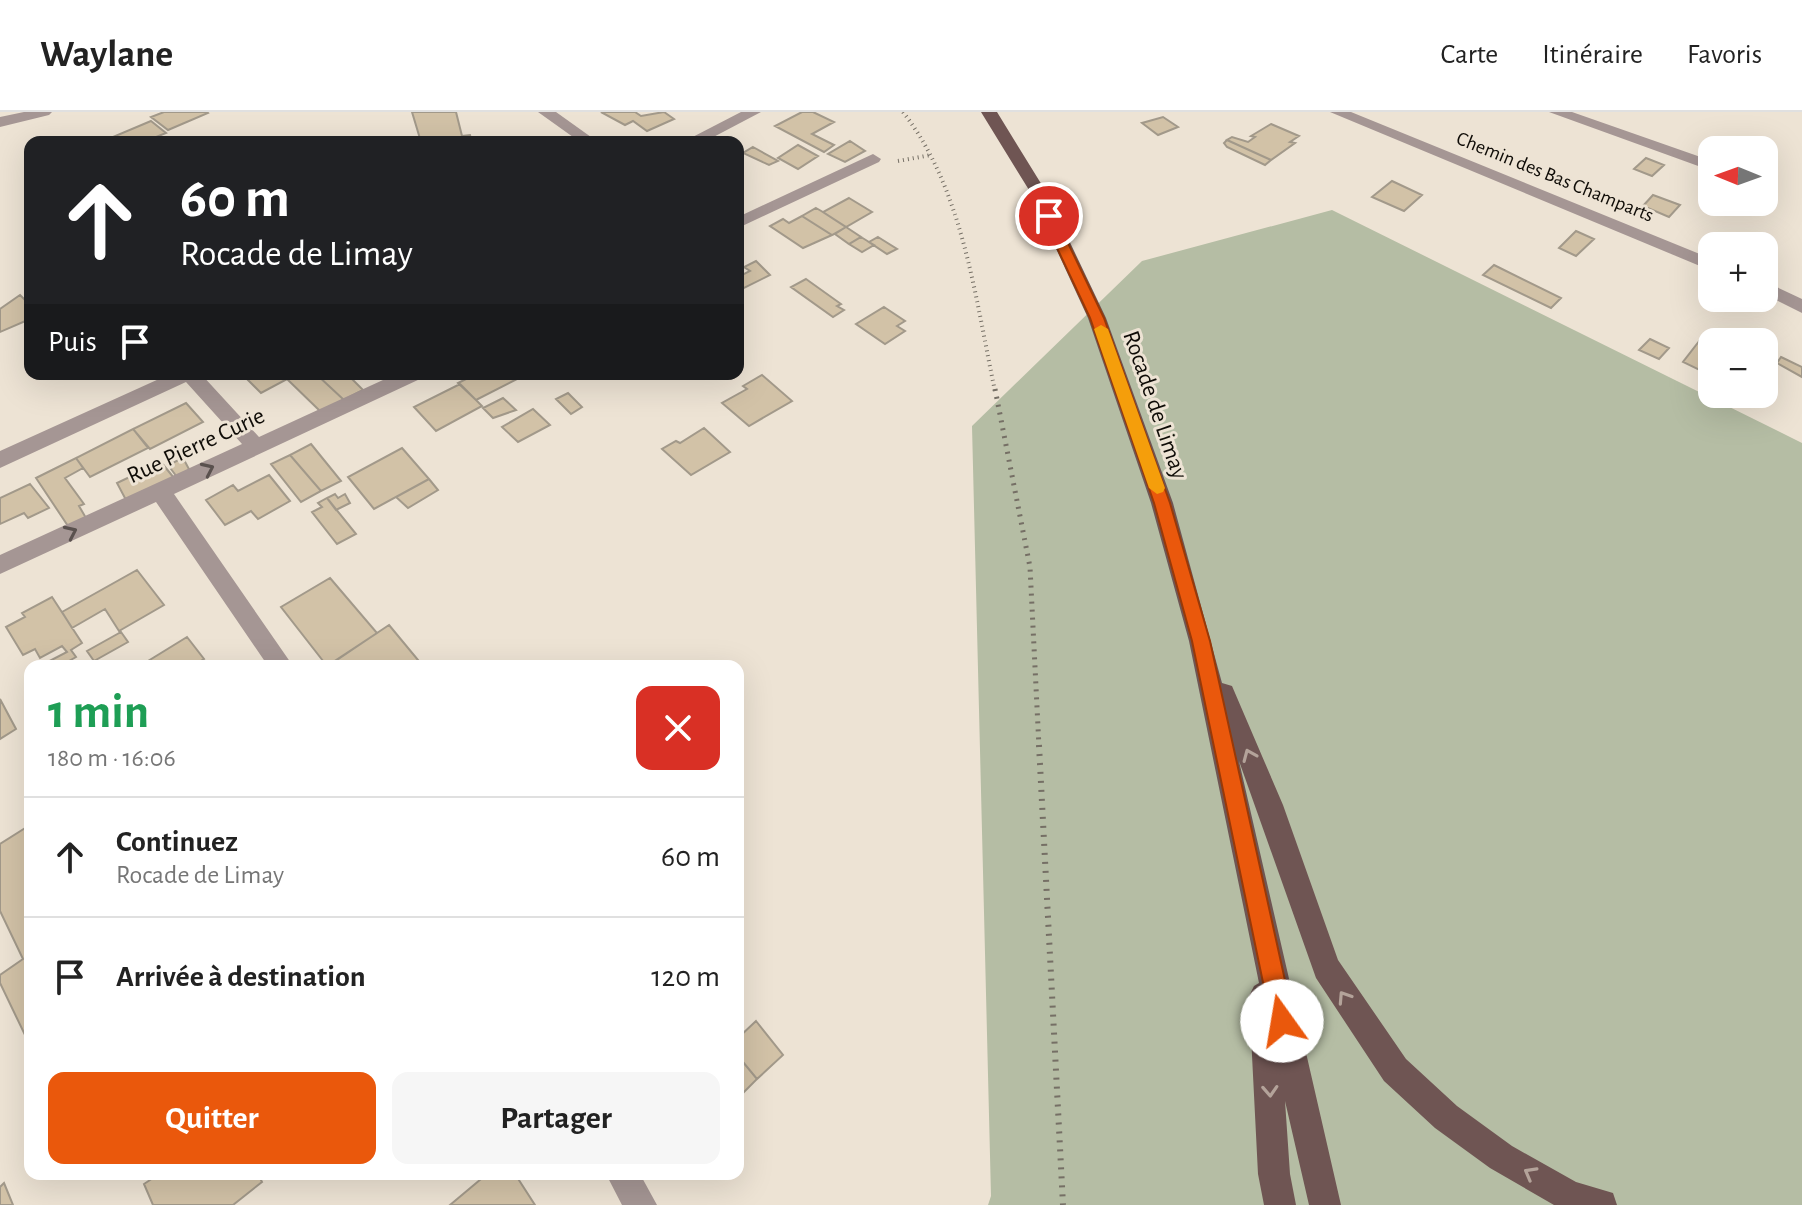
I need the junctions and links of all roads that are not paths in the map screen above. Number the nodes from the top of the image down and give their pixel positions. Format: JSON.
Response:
{"nodes":[{"id":1,"x":44,"y":112,"type":"edge"},
{"id":2,"x":546,"y":112,"type":"edge"},
{"id":3,"x":753,"y":112,"type":"edge"},
{"id":4,"x":989,"y":112,"type":"edge"},
{"id":5,"x":1338,"y":112,"type":"edge"},
{"id":6,"x":1557,"y":112,"type":"edge"},
{"id":7,"x":0,"y":122,"type":"edge"},
{"id":8,"x":581,"y":136,"type":"edge"},
{"id":9,"x":703,"y":136,"type":"edge"},
{"id":10,"x":873,"y":159,"type":"dead end"},
{"id":11,"x":1698,"y":161,"type":"edge"},
{"id":12,"x":744,"y":220,"type":"edge"},
{"id":13,"x":1698,"y":259,"type":"edge"},
{"id":14,"x":1778,"y":294,"type":"edge"},
{"id":15,"x":1802,"y":307,"type":"edge"},
{"id":16,"x":175,"y":380,"type":"edge"},
{"id":17,"x":194,"y":380,"type":"edge"},
{"id":18,"x":400,"y":380,"type":"edge"},
{"id":19,"x":256,"y":447,"type":"junction"},
{"id":20,"x":0,"y":460,"type":"edge"},
{"id":21,"x":160,"y":491,"type":"junction"},
{"id":22,"x":0,"y":565,"type":"edge"},
{"id":23,"x":1201,"y":641,"type":"junction"},
{"id":24,"x":277,"y":660,"type":"edge"},
{"id":25,"x":1261,"y":929,"type":"junction"},
{"id":26,"x":626,"y":1180,"type":"edge"},
{"id":27,"x":641,"y":1205,"type":"edge"},
{"id":28,"x":1280,"y":1205,"type":"edge"},
{"id":29,"x":1325,"y":1205,"type":"edge"},
{"id":30,"x":1601,"y":1205,"type":"edge"}],
"edges":[{"from":1,"to":7,"type":"street"},
{"from":2,"to":8,"type":"street"},
{"from":3,"to":9,"type":"street"},
{"from":4,"to":23,"type":"main road","name":"Rocade de Limay"},
{"from":5,"to":13,"type":"street","name":"Chemin des Bas Champarts"},
{"from":6,"to":11,"type":"street"},
{"from":10,"to":12,"type":"street"},
{"from":14,"to":15,"type":"street"},
{"from":16,"to":20,"type":"street"},
{"from":17,"to":19,"type":"street"},
{"from":18,"to":19,"type":"street","name":"Rue Pierre Curie"},
{"from":21,"to":19,"type":"street","name":"Rue Pierre Curie","one_way":true},
{"from":22,"to":21,"type":"street","name":"Rue Pierre Curie","one_way":true},
{"from":21,"to":24,"type":"street"},
{"from":23,"to":25,"type":"main road"},
{"from":30,"to":23,"type":"main road","one_way":true},
{"from":25,"to":28,"type":"main road","one_way":true},
{"from":25,"to":29,"type":"main road"},
{"from":26,"to":27,"type":"street"}]}
